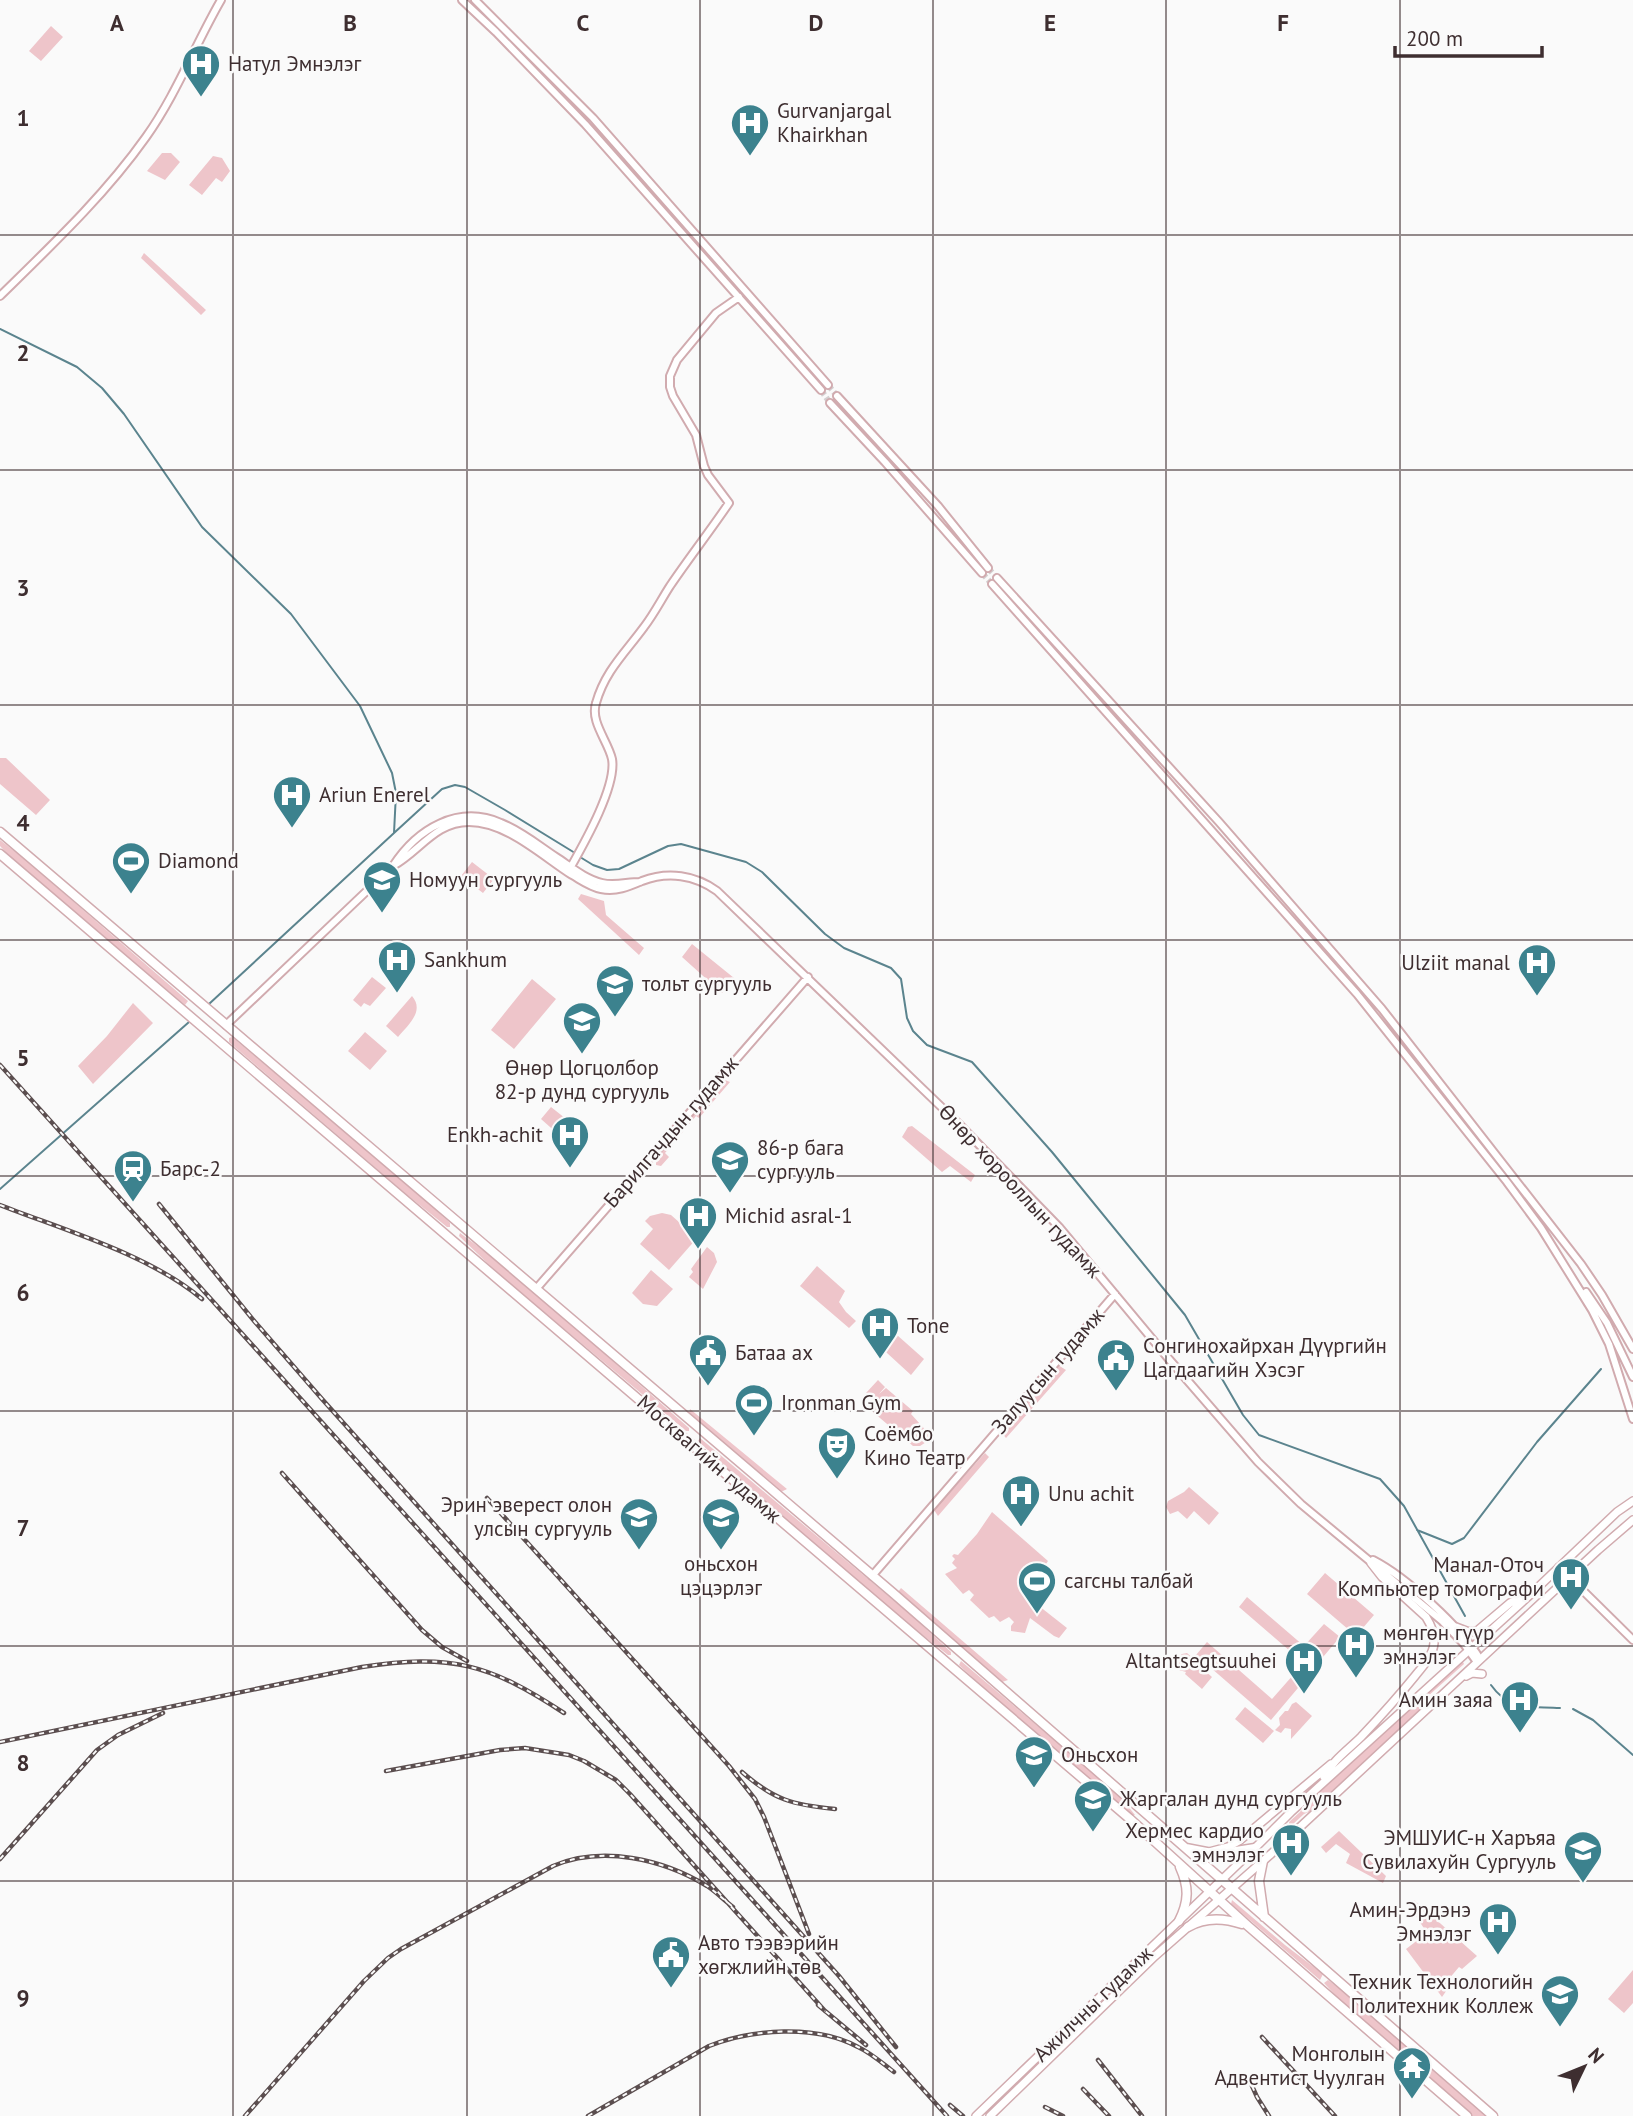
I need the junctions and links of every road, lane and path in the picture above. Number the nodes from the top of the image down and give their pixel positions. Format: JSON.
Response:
{"nodes":[{"id":1,"x":221,"y":0,"type":"edge"},
{"id":2,"x":462,"y":0,"type":"edge"},
{"id":3,"x":475,"y":0,"type":"edge"},
{"id":4,"x":0,"y":296,"type":"edge"},
{"id":5,"x":739,"y":297,"type":"junction"},
{"id":6,"x":828,"y":385,"type":"tunnel mouth"},
{"id":7,"x":821,"y":390,"type":"tunnel mouth"},
{"id":8,"x":837,"y":396,"type":"tunnel mouth"},
{"id":9,"x":830,"y":403,"type":"tunnel mouth"},
{"id":10,"x":997,"y":578,"type":"tunnel mouth"},
{"id":11,"x":992,"y":584,"type":"tunnel mouth"},
{"id":12,"x":0,"y":832,"type":"edge"},
{"id":13,"x":0,"y":854,"type":"edge"},
{"id":14,"x":571,"y":867,"type":"junction"},
{"id":15,"x":808,"y":977,"type":"junction"},
{"id":16,"x":222,"y":1022,"type":"junction"},
{"id":17,"x":460,"y":1224,"type":"junction"},
{"id":18,"x":1541,"y":1228,"type":"junction"},
{"id":19,"x":450,"y":1237,"type":"junction"},
{"id":20,"x":536,"y":1289,"type":"junction"},
{"id":21,"x":1115,"y":1294,"type":"junction"},
{"id":22,"x":1633,"y":1349,"type":"edge"},
{"id":23,"x":1633,"y":1377,"type":"edge"},
{"id":24,"x":1633,"y":1419,"type":"edge"},
{"id":25,"x":699,"y":1428,"type":"junction"},
{"id":26,"x":688,"y":1440,"type":"junction"},
{"id":27,"x":1633,"y":1501,"type":"edge"},
{"id":28,"x":1633,"y":1520,"type":"edge"},
{"id":29,"x":1369,"y":1561,"type":"junction"},
{"id":30,"x":1559,"y":1567,"type":"junction"},
{"id":31,"x":872,"y":1576,"type":"junction"},
{"id":32,"x":1569,"y":1577,"type":"junction"},
{"id":33,"x":1532,"y":1593,"type":"junction"},
{"id":34,"x":1456,"y":1627,"type":"junction"},
{"id":35,"x":1633,"y":1640,"type":"edge"},
{"id":36,"x":1471,"y":1649,"type":"junction"},
{"id":37,"x":960,"y":1652,"type":"junction"},
{"id":38,"x":1479,"y":1661,"type":"junction"},
{"id":39,"x":950,"y":1665,"type":"junction"},
{"id":40,"x":1482,"y":1675,"type":"dead end"},
{"id":41,"x":1456,"y":1681,"type":"junction"},
{"id":42,"x":1334,"y":1761,"type":"junction"},
{"id":43,"x":1321,"y":1784,"type":"junction"},
{"id":44,"x":1136,"y":1805,"type":"junction"},
{"id":45,"x":1285,"y":1818,"type":"junction"},
{"id":46,"x":1130,"y":1819,"type":"junction"},
{"id":47,"x":1297,"y":1829,"type":"junction"},
{"id":48,"x":1184,"y":1847,"type":"junction"},
{"id":49,"x":1255,"y":1848,"type":"junction"},
{"id":50,"x":1207,"y":1853,"type":"junction"},
{"id":51,"x":1178,"y":1861,"type":"junction"},
{"id":52,"x":1263,"y":1861,"type":"junction"},
{"id":53,"x":1222,"y":1879,"type":"junction"},
{"id":54,"x":1231,"y":1888,"type":"junction"},
{"id":55,"x":1209,"y":1892,"type":"junction"},
{"id":56,"x":1219,"y":1900,"type":"junction"},
{"id":57,"x":1264,"y":1917,"type":"junction"},
{"id":58,"x":1179,"y":1921,"type":"junction"},
{"id":59,"x":1248,"y":1926,"type":"junction"},
{"id":60,"x":1188,"y":1927,"type":"junction"},
{"id":61,"x":1333,"y":1977,"type":"junction"},
{"id":62,"x":1323,"y":1990,"type":"junction"},
{"id":63,"x":976,"y":2116,"type":"edge"},
{"id":64,"x":990,"y":2116,"type":"edge"},
{"id":65,"x":1467,"y":2116,"type":"edge"},
{"id":66,"x":1493,"y":2116,"type":"edge"}],
"edges":[{"from":1,"to":4,"type":"main road"},
{"from":2,"to":5,"type":"main road"},
{"from":3,"to":6,"type":"main road"},
{"from":5,"to":7,"type":"main road"},
{"from":5,"to":14,"type":"main road"},
{"from":8,"to":9,"type":"main road"},
{"from":10,"to":22,"type":"main road"},
{"from":11,"to":18,"type":"main road"},
{"from":12,"to":16,"type":"highway","name":"Москвагийн гудамж"},
{"from":13,"to":19,"type":"highway","name":"Москвагийн гудамж"},
{"from":14,"to":15,"type":"main road","name":"Өнөр хорооллын гудамж"},
{"from":14,"to":16,"type":"main road","name":"Өнөр хорооллын гудамж"},
{"from":15,"to":20,"type":"main road","name":"Барилгачдын гудамж"},
{"from":15,"to":21,"type":"main road","name":"Өнөр хорооллын гудамж"},
{"from":16,"to":17,"type":"highway","name":"Москвагийн гудамж"},
{"from":17,"to":19,"type":"highway"},
{"from":17,"to":20,"type":"highway","name":"Москвагийн гудамж"},
{"from":18,"to":23,"type":"main road"},
{"from":18,"to":24,"type":"main road"},
{"from":19,"to":26,"type":"highway","name":"Москвагийн гудамж"},
{"from":20,"to":25,"type":"highway","name":"Москвагийн гудамж"},
{"from":21,"to":29,"type":"main road","name":"Өнөр хорооллын гудамж"},
{"from":21,"to":31,"type":"main road","name":"Залуусын гудамж"},
{"from":25,"to":26,"type":"highway"},
{"from":25,"to":31,"type":"highway","name":"Москвагийн гудамж"},
{"from":26,"to":39,"type":"highway","name":"Москвагийн гудамж"},
{"from":27,"to":30,"type":"main road"},
{"from":28,"to":32,"type":"main road","name":"Ажилчны гудамж"},
{"from":29,"to":34,"type":"main road"},
{"from":29,"to":36,"type":"main road"},
{"from":29,"to":42,"type":"main road"},
{"from":30,"to":32,"type":"main road"},
{"from":30,"to":33,"type":"main road"},
{"from":31,"to":37,"type":"highway","name":"Москвагийн гудамж"},
{"from":32,"to":35,"type":"main road"},
{"from":32,"to":38,"type":"main road","name":"Ажилчны гудамж"},
{"from":33,"to":34,"type":"main road"},
{"from":33,"to":36,"type":"main road","name":"Ажилчны гудамж"},
{"from":34,"to":36,"type":"main road"},
{"from":36,"to":38,"type":"main road"},
{"from":36,"to":43,"type":"main road","name":"Ажилчны гудамж"},
{"from":37,"to":39,"type":"highway"},
{"from":37,"to":44,"type":"highway","name":"Москвагийн гудамж"},
{"from":38,"to":41,"type":"main road","name":"Ажилчны гудамж"},
{"from":39,"to":46,"type":"highway","name":"Москвагийн гудамж"},
{"from":40,"to":41,"type":"main road"},
{"from":41,"to":47,"type":"main road","name":"Ажилчны гудамж"},
{"from":42,"to":43,"type":"main road"},
{"from":42,"to":50,"type":"main road"},
{"from":43,"to":45,"type":"main road","name":"Ажилчны гудамж"},
{"from":44,"to":46,"type":"highway"},
{"from":44,"to":48,"type":"highway","name":"Москвагийн гудамж"},
{"from":45,"to":47,"type":"main road"},
{"from":45,"to":49,"type":"main road","name":"Ажилчны гудамж"},
{"from":46,"to":51,"type":"highway","name":"Москвагийн гудамж"},
{"from":47,"to":52,"type":"main road","name":"Ажилчны гудамж"},
{"from":48,"to":50,"type":"highway"},
{"from":48,"to":53,"type":"highway","name":"Москвагийн гудамж"},
{"from":49,"to":50,"type":"highway"},
{"from":49,"to":53,"type":"main road","name":"Ажилчны гудамж"},
{"from":51,"to":55,"type":"highway","name":"Москвагийн гудамж"},
{"from":51,"to":58,"type":"highway"},
{"from":52,"to":54,"type":"main road","name":"Ажилчны гудамж"},
{"from":52,"to":57,"type":"highway"},
{"from":53,"to":54,"type":"highway","name":"Москвагийн гудамж"},
{"from":53,"to":55,"type":"main road","name":"Ажилчны гудамж"},
{"from":54,"to":56,"type":"main road","name":"Ажилчны гудамж"},
{"from":54,"to":57,"type":"highway","name":"Москвагийн гудамж"},
{"from":55,"to":56,"type":"highway","name":"Москвагийн гудамж"},
{"from":55,"to":58,"type":"main road","name":"Ажилчны гудамж"},
{"from":56,"to":59,"type":"highway","name":"Москвагийн гудамж"},
{"from":56,"to":60,"type":"main road","name":"Ажилчны гудамж"},
{"from":57,"to":61,"type":"highway","name":"Москвагийн гудамж"},
{"from":58,"to":63,"type":"main road","name":"Ажилчны гудамж"},
{"from":59,"to":60,"type":"highway"},
{"from":59,"to":62,"type":"highway","name":"Москвагийн гудамж"},
{"from":60,"to":64,"type":"main road","name":"Ажилчны гудамж"},
{"from":61,"to":62,"type":"highway"},
{"from":61,"to":66,"type":"highway","name":"Москвагийн гудамж"},
{"from":62,"to":65,"type":"highway","name":"Москвагийн гудамж"}]}
